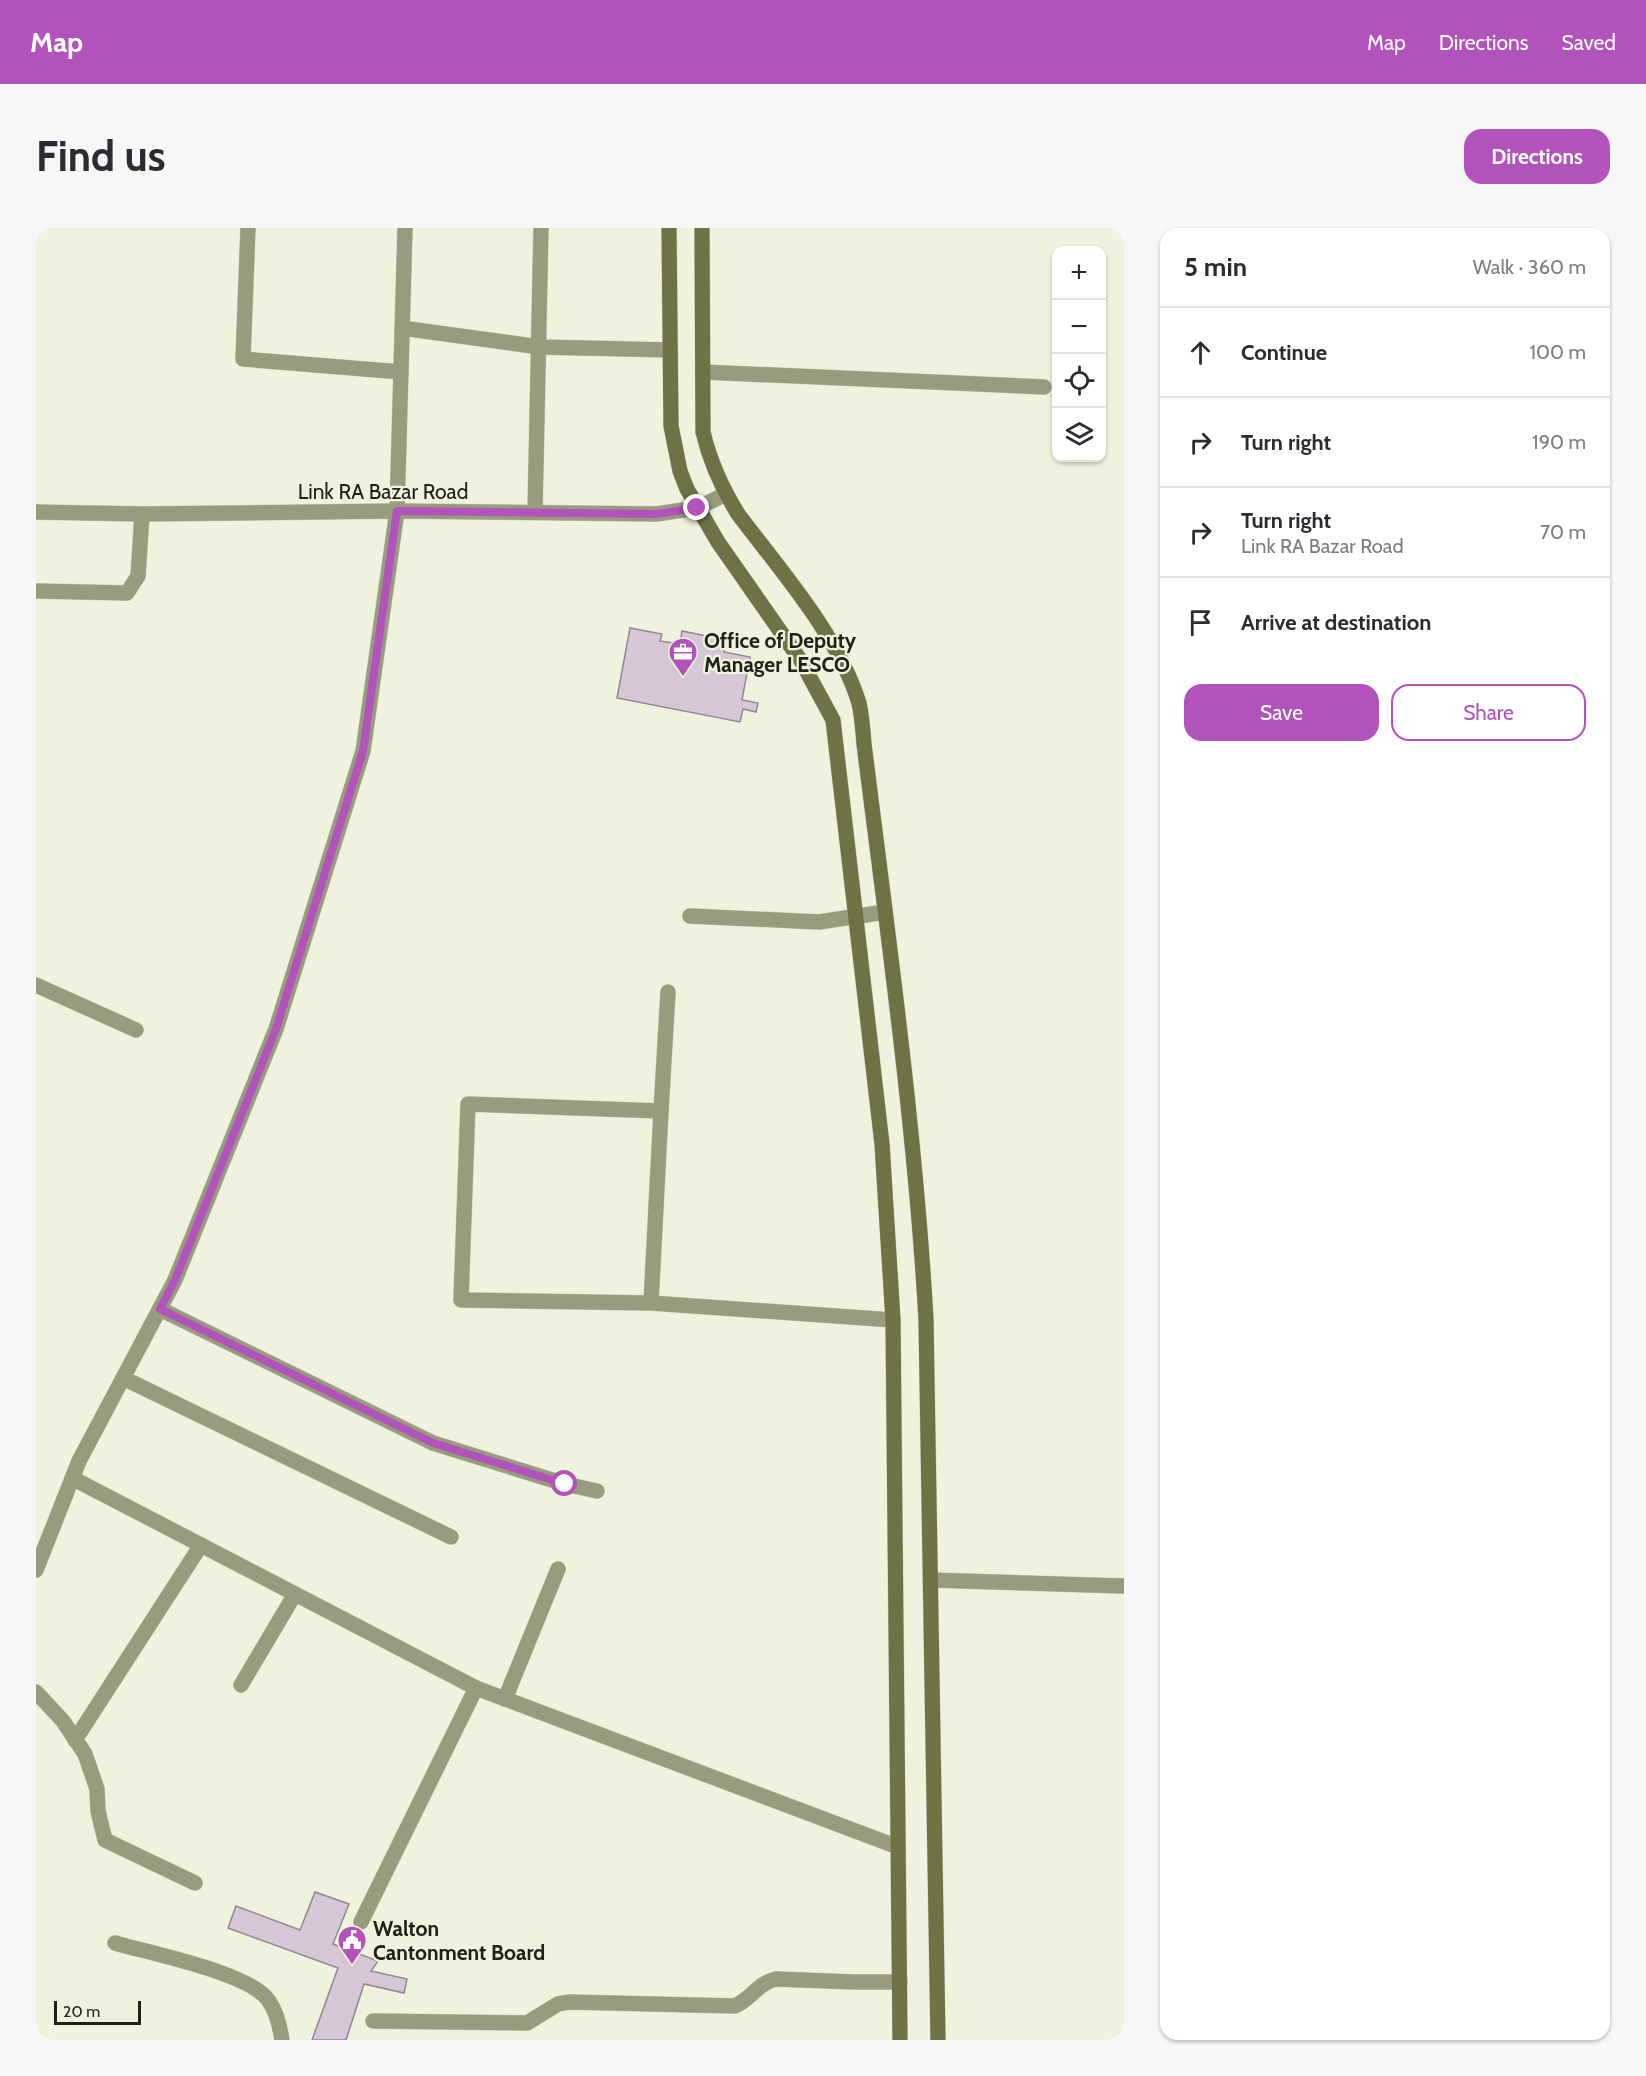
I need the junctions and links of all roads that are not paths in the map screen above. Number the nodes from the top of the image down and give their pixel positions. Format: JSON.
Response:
{"nodes":[{"id":1,"x":249,"y":228,"type":"edge"},
{"id":2,"x":405,"y":228,"type":"edge"},
{"id":3,"x":541,"y":228,"type":"edge"},
{"id":4,"x":669,"y":228,"type":"edge"},
{"id":5,"x":702,"y":228,"type":"edge"},
{"id":6,"x":402,"y":328,"type":"junction"},
{"id":7,"x":540,"y":347,"type":"junction"},
{"id":8,"x":670,"y":350,"type":"junction"},
{"id":9,"x":401,"y":372,"type":"junction"},
{"id":10,"x":703,"y":372,"type":"junction"},
{"id":11,"x":1044,"y":387,"type":"dead end"},
{"id":12,"x":726,"y":494,"type":"junction"},
{"id":13,"x":697,"y":508,"type":"junction"},
{"id":14,"x":397,"y":511,"type":"junction"},
{"id":15,"x":36,"y":512,"type":"edge"},
{"id":16,"x":536,"y":512,"type":"junction"},
{"id":17,"x":142,"y":514,"type":"junction"},
{"id":18,"x":36,"y":591,"type":"edge"},
{"id":19,"x":885,"y":912,"type":"junction"},
{"id":20,"x":690,"y":916,"type":"dead end"},
{"id":21,"x":856,"y":917,"type":"junction"},
{"id":22,"x":36,"y":985,"type":"edge"},
{"id":23,"x":668,"y":992,"type":"dead end"},
{"id":24,"x":136,"y":1030,"type":"dead end"},
{"id":25,"x":661,"y":1111,"type":"junction"},
{"id":26,"x":651,"y":1303,"type":"junction"},
{"id":27,"x":160,"y":1309,"type":"junction"},
{"id":28,"x":893,"y":1320,"type":"junction"},
{"id":29,"x":123,"y":1378,"type":"junction"},
{"id":30,"x":72,"y":1478,"type":"junction"},
{"id":31,"x":597,"y":1491,"type":"dead end"},
{"id":32,"x":452,"y":1537,"type":"dead end"},
{"id":33,"x":201,"y":1545,"type":"junction"},
{"id":34,"x":558,"y":1569,"type":"dead end"},
{"id":35,"x":36,"y":1570,"type":"edge"},
{"id":36,"x":931,"y":1580,"type":"junction"},
{"id":37,"x":1124,"y":1586,"type":"edge"},
{"id":38,"x":295,"y":1594,"type":"junction"},
{"id":39,"x":241,"y":1684,"type":"dead end"},
{"id":40,"x":476,"y":1688,"type":"junction"},
{"id":41,"x":36,"y":1692,"type":"edge"},
{"id":42,"x":505,"y":1699,"type":"junction"},
{"id":43,"x":75,"y":1740,"type":"junction"},
{"id":44,"x":898,"y":1847,"type":"junction"},
{"id":45,"x":195,"y":1884,"type":"dead end"},
{"id":46,"x":361,"y":1922,"type":"dead end"},
{"id":47,"x":115,"y":1943,"type":"dead end"},
{"id":48,"x":900,"y":1982,"type":"junction"},
{"id":49,"x":373,"y":2021,"type":"dead end"},
{"id":50,"x":510,"y":2024,"type":"junction"},
{"id":51,"x":282,"y":2040,"type":"edge"},
{"id":52,"x":509,"y":2040,"type":"edge"},
{"id":53,"x":900,"y":2040,"type":"edge"},
{"id":54,"x":938,"y":2040,"type":"edge"}],
"edges":[{"from":1,"to":9,"type":"street"},
{"from":2,"to":6,"type":"street"},
{"from":3,"to":7,"type":"street"},
{"from":4,"to":8,"type":"street"},
{"from":5,"to":10,"type":"street"},
{"from":6,"to":7,"type":"street"},
{"from":6,"to":9,"type":"street"},
{"from":7,"to":8,"type":"street"},
{"from":7,"to":16,"type":"street"},
{"from":8,"to":13,"type":"street"},
{"from":9,"to":14,"type":"street"},
{"from":10,"to":11,"type":"street"},
{"from":10,"to":12,"type":"street"},
{"from":12,"to":13,"type":"street","name":"Link RA Bazar Road"},
{"from":12,"to":19,"type":"street"},
{"from":13,"to":16,"type":"street","name":"Link RA Bazar Road"},
{"from":13,"to":21,"type":"street"},
{"from":14,"to":16,"type":"street","name":"Link RA Bazar Road"},
{"from":14,"to":17,"type":"street","name":"Link RA Bazar Road"},
{"from":14,"to":27,"type":"street"},
{"from":15,"to":17,"type":"street","name":"Link RA Bazar Road"},
{"from":17,"to":18,"type":"street"},
{"from":19,"to":21,"type":"street"},
{"from":19,"to":36,"type":"street"},
{"from":20,"to":21,"type":"street"},
{"from":21,"to":28,"type":"street"},
{"from":22,"to":24,"type":"street"},
{"from":23,"to":25,"type":"street"},
{"from":25,"to":26,"type":"street"},
{"from":25,"to":26,"type":"street"},
{"from":26,"to":28,"type":"street"},
{"from":27,"to":29,"type":"street"},
{"from":27,"to":31,"type":"street"},
{"from":28,"to":44,"type":"street"},
{"from":29,"to":30,"type":"street"},
{"from":29,"to":32,"type":"street"},
{"from":30,"to":33,"type":"street"},
{"from":30,"to":35,"type":"street"},
{"from":33,"to":38,"type":"street"},
{"from":33,"to":43,"type":"street"},
{"from":34,"to":42,"type":"street"},
{"from":36,"to":37,"type":"street"},
{"from":36,"to":54,"type":"street"},
{"from":38,"to":39,"type":"street"},
{"from":38,"to":40,"type":"street"},
{"from":40,"to":42,"type":"street"},
{"from":40,"to":46,"type":"street"},
{"from":41,"to":43,"type":"street"},
{"from":42,"to":44,"type":"street"},
{"from":43,"to":45,"type":"street"},
{"from":44,"to":48,"type":"street"},
{"from":47,"to":51,"type":"street"},
{"from":48,"to":50,"type":"street"},
{"from":48,"to":53,"type":"street"},
{"from":49,"to":50,"type":"street"},
{"from":50,"to":52,"type":"street"}]}
